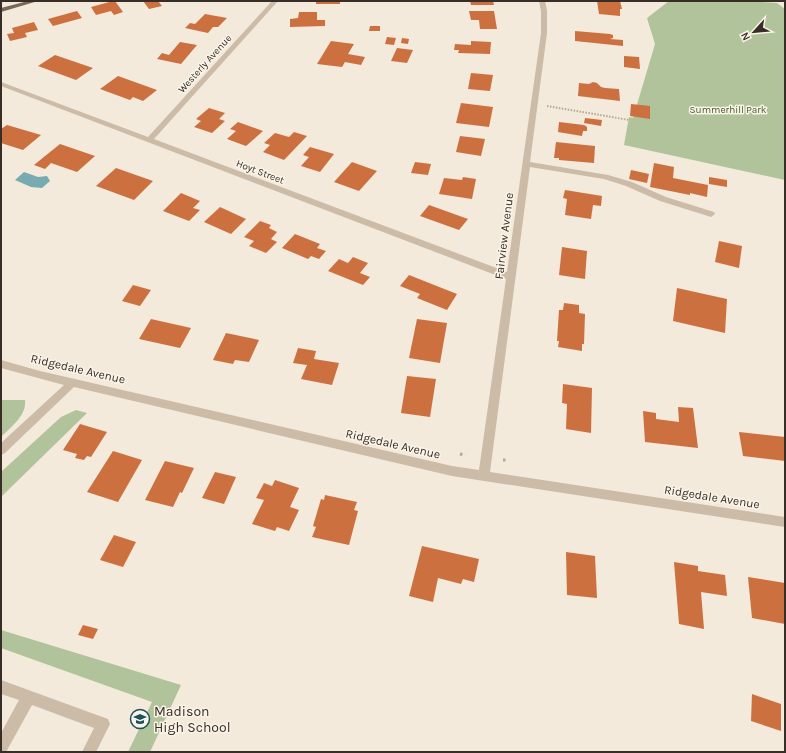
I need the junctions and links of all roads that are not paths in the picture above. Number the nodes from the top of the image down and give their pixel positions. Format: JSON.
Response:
{"nodes":[{"id":1,"x":35,"y":1,"type":"edge"},
{"id":2,"x":275,"y":1,"type":"edge"},
{"id":3,"x":542,"y":1,"type":"edge"},
{"id":4,"x":1,"y":10,"type":"edge"},
{"id":5,"x":1,"y":84,"type":"edge"},
{"id":6,"x":150,"y":140,"type":"junction"},
{"id":7,"x":526,"y":164,"type":"junction"},
{"id":8,"x":711,"y":214,"type":"dead end"},
{"id":9,"x":511,"y":277,"type":"junction"},
{"id":10,"x":1,"y":364,"type":"edge"},
{"id":11,"x":73,"y":382,"type":"junction"},
{"id":12,"x":1,"y":450,"type":"edge"},
{"id":13,"x":484,"y":475,"type":"junction"},
{"id":14,"x":785,"y":522,"type":"edge"},
{"id":15,"x":1,"y":687,"type":"edge"},
{"id":16,"x":29,"y":696,"type":"junction"},
{"id":17,"x":1,"y":747,"type":"edge"},
{"id":18,"x":89,"y":752,"type":"edge"}],
"edges":[{"from":1,"to":4,"type":"main road"},
{"from":2,"to":6,"type":"street","name":"Westerly Avenue"},
{"from":3,"to":7,"type":"street","name":"Fairview Avenue"},
{"from":5,"to":6,"type":"street","name":"Hoyt Street"},
{"from":6,"to":9,"type":"street","name":"Hoyt Street"},
{"from":7,"to":8,"type":"street"},
{"from":7,"to":9,"type":"street","name":"Fairview Avenue"},
{"from":9,"to":13,"type":"street","name":"Fairview Avenue"},
{"from":10,"to":11,"type":"street","name":"Ridgedale Avenue"},
{"from":11,"to":12,"type":"street"},
{"from":11,"to":13,"type":"street","name":"Ridgedale Avenue"},
{"from":13,"to":14,"type":"street","name":"Ridgedale Avenue"},
{"from":15,"to":16,"type":"street"},
{"from":16,"to":17,"type":"street"},
{"from":16,"to":18,"type":"street"}]}
